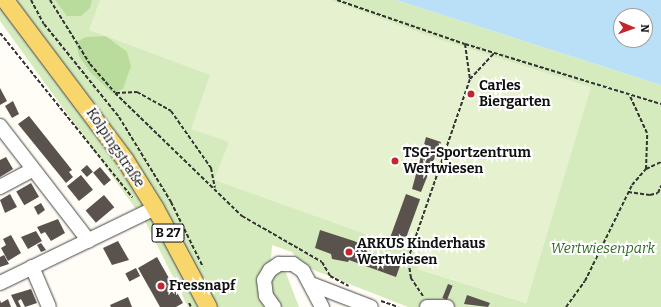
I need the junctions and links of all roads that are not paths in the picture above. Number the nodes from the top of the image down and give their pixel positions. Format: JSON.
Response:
{"nodes":[{"id":1,"x":5,"y":0,"type":"edge"},
{"id":2,"x":22,"y":0,"type":"edge"},
{"id":3,"x":28,"y":28,"type":"junction"},
{"id":4,"x":0,"y":126,"type":"edge"},
{"id":5,"x":32,"y":170,"type":"junction"},
{"id":6,"x":0,"y":187,"type":"edge"},
{"id":7,"x":150,"y":211,"type":"junction"},
{"id":8,"x":89,"y":240,"type":"junction"},
{"id":9,"x":32,"y":267,"type":"junction"},
{"id":10,"x":0,"y":282,"type":"edge"},
{"id":11,"x":311,"y":284,"type":"junction"},
{"id":12,"x":373,"y":303,"type":"edge"},
{"id":13,"x":430,"y":306,"type":"edge"},
{"id":14,"x":49,"y":307,"type":"edge"},
{"id":15,"x":208,"y":307,"type":"edge"},
{"id":16,"x":274,"y":307,"type":"edge"},
{"id":17,"x":322,"y":307,"type":"edge"},
{"id":18,"x":427,"y":307,"type":"edge"},
{"id":19,"x":447,"y":307,"type":"edge"}],
"edges":[{"from":1,"to":3,"type":"main road","name":"Kolpingstraße","number":"B 27"},
{"from":2,"to":3,"type":"main road"},
{"from":3,"to":7,"type":"main road","name":"Kolpingstraße","number":"B 27"},
{"from":4,"to":5,"type":"street"},
{"from":5,"to":6,"type":"street"},
{"from":5,"to":8,"type":"street"},
{"from":7,"to":8,"type":"street"},
{"from":7,"to":15,"type":"main road","name":"Kolpingstraße","number":"B 27"},
{"from":8,"to":9,"type":"street"},
{"from":9,"to":10,"type":"street"},
{"from":9,"to":14,"type":"street"},
{"from":11,"to":12,"type":"street"},
{"from":11,"to":16,"type":"street"},
{"from":11,"to":17,"type":"street"},
{"from":13,"to":18,"type":"street"},
{"from":13,"to":19,"type":"street"}]}
